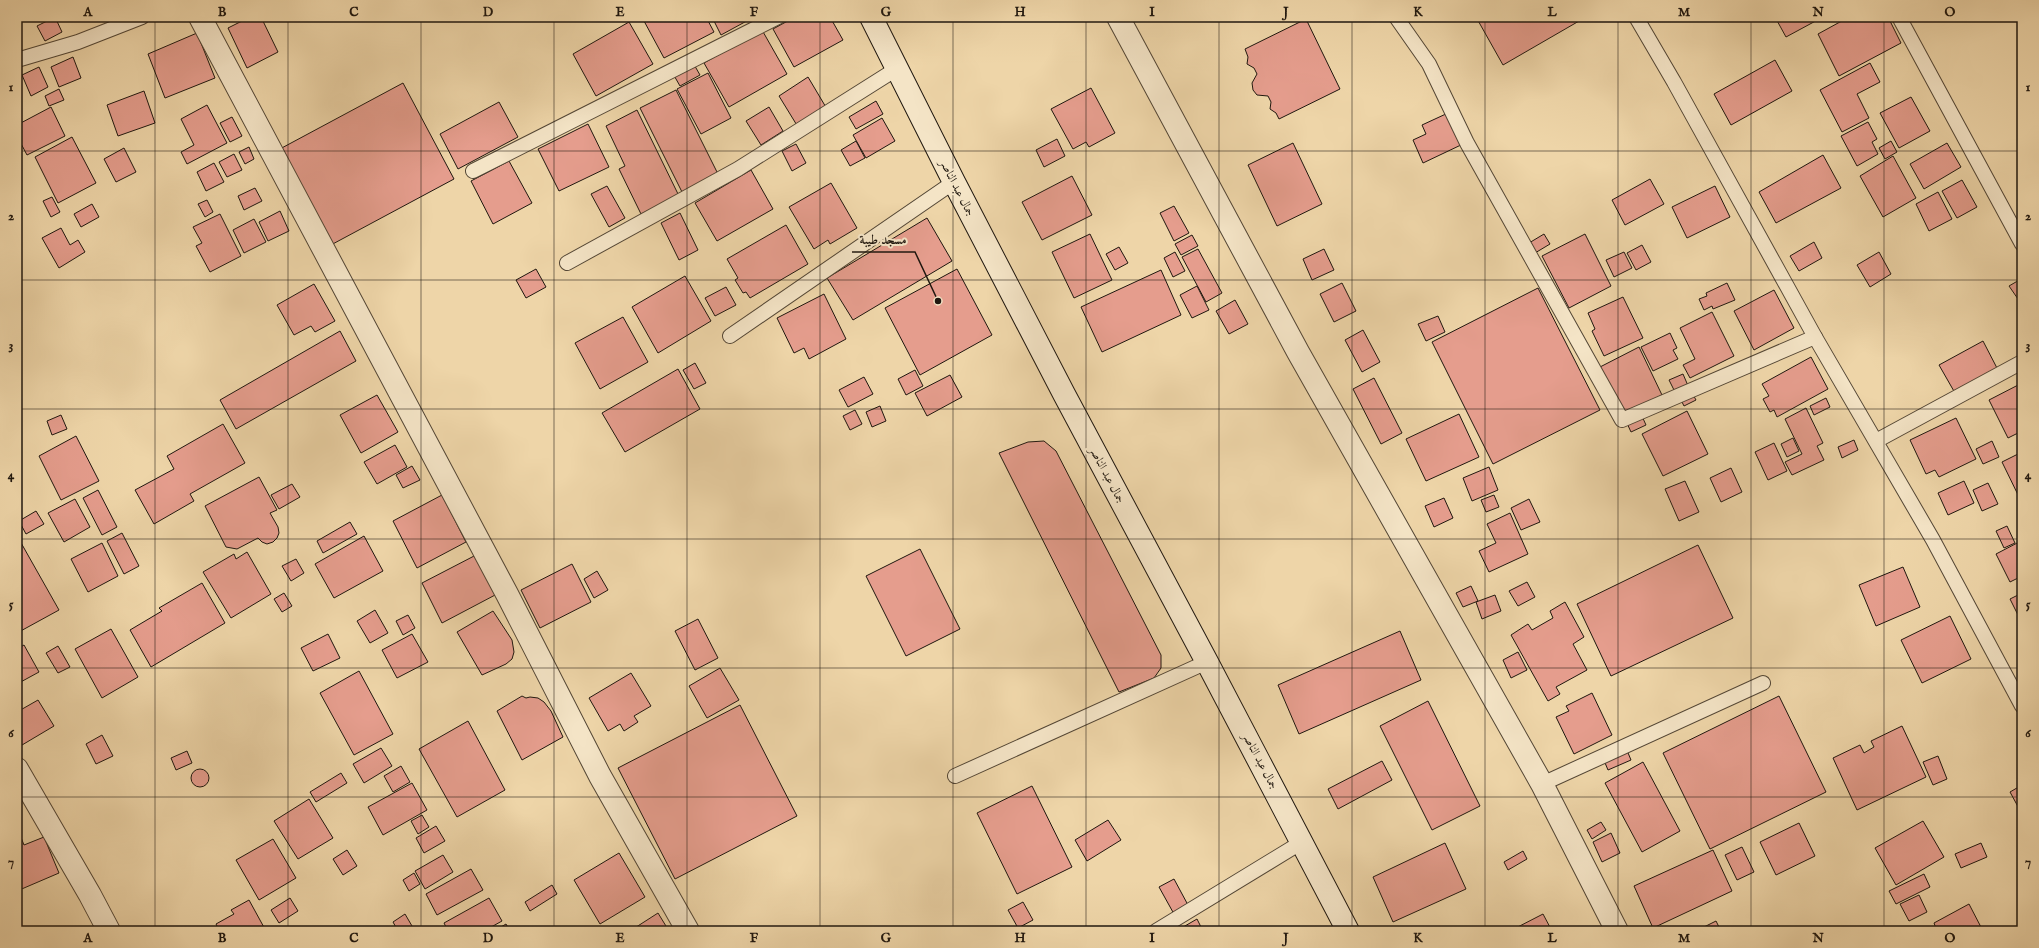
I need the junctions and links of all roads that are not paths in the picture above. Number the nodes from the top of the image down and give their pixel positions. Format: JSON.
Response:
{"nodes":[{"id":1,"x":142,"y":17,"type":"edge"},
{"id":2,"x":200,"y":17,"type":"edge"},
{"id":3,"x":778,"y":17,"type":"edge"},
{"id":4,"x":871,"y":17,"type":"edge"},
{"id":5,"x":1118,"y":17,"type":"edge"},
{"id":6,"x":1396,"y":17,"type":"edge"},
{"id":7,"x":1636,"y":17,"type":"edge"},
{"id":8,"x":1899,"y":17,"type":"edge"},
{"id":9,"x":17,"y":60,"type":"edge"},
{"id":10,"x":898,"y":68,"type":"junction"},
{"id":11,"x":473,"y":171,"type":"dead end"},
{"id":12,"x":954,"y":182,"type":"junction"},
{"id":13,"x":2022,"y":244,"type":"edge"},
{"id":14,"x":567,"y":263,"type":"dead end"},
{"id":15,"x":730,"y":336,"type":"dead end"},
{"id":16,"x":1815,"y":337,"type":"junction"},
{"id":17,"x":2022,"y":362,"type":"edge"},
{"id":18,"x":1876,"y":441,"type":"junction"},
{"id":19,"x":1207,"y":662,"type":"junction"},
{"id":20,"x":1763,"y":683,"type":"dead end"},
{"id":21,"x":2022,"y":706,"type":"edge"},
{"id":22,"x":17,"y":769,"type":"edge"},
{"id":23,"x":955,"y":776,"type":"dead end"},
{"id":24,"x":1542,"y":784,"type":"junction"},
{"id":25,"x":1302,"y":842,"type":"junction"},
{"id":26,"x":109,"y":931,"type":"edge"},
{"id":27,"x":688,"y":931,"type":"edge"},
{"id":28,"x":1156,"y":931,"type":"edge"},
{"id":29,"x":1348,"y":931,"type":"edge"},
{"id":30,"x":1618,"y":931,"type":"edge"}],
"edges":[{"from":1,"to":9,"type":"lane"},
{"from":2,"to":27,"type":"street"},
{"from":3,"to":11,"type":"lane"},
{"from":4,"to":10,"type":"street","name":"جمال عبد الناصر"},
{"from":5,"to":24,"type":"street"},
{"from":6,"to":16,"type":"lane"},
{"from":7,"to":16,"type":"lane"},
{"from":8,"to":13,"type":"lane"},
{"from":10,"to":12,"type":"street","name":"جمال عبد الناصر"},
{"from":10,"to":14,"type":"lane"},
{"from":12,"to":15,"type":"lane"},
{"from":12,"to":19,"type":"street","name":"جمال عبد الناصر"},
{"from":16,"to":18,"type":"lane"},
{"from":17,"to":18,"type":"lane"},
{"from":18,"to":21,"type":"lane"},
{"from":19,"to":23,"type":"lane"},
{"from":19,"to":25,"type":"street","name":"جمال عبد الناصر"},
{"from":20,"to":24,"type":"lane"},
{"from":22,"to":26,"type":"street"},
{"from":24,"to":30,"type":"street"},
{"from":25,"to":28,"type":"lane"},
{"from":25,"to":29,"type":"street","name":"جمال عبد الناصر"}]}
